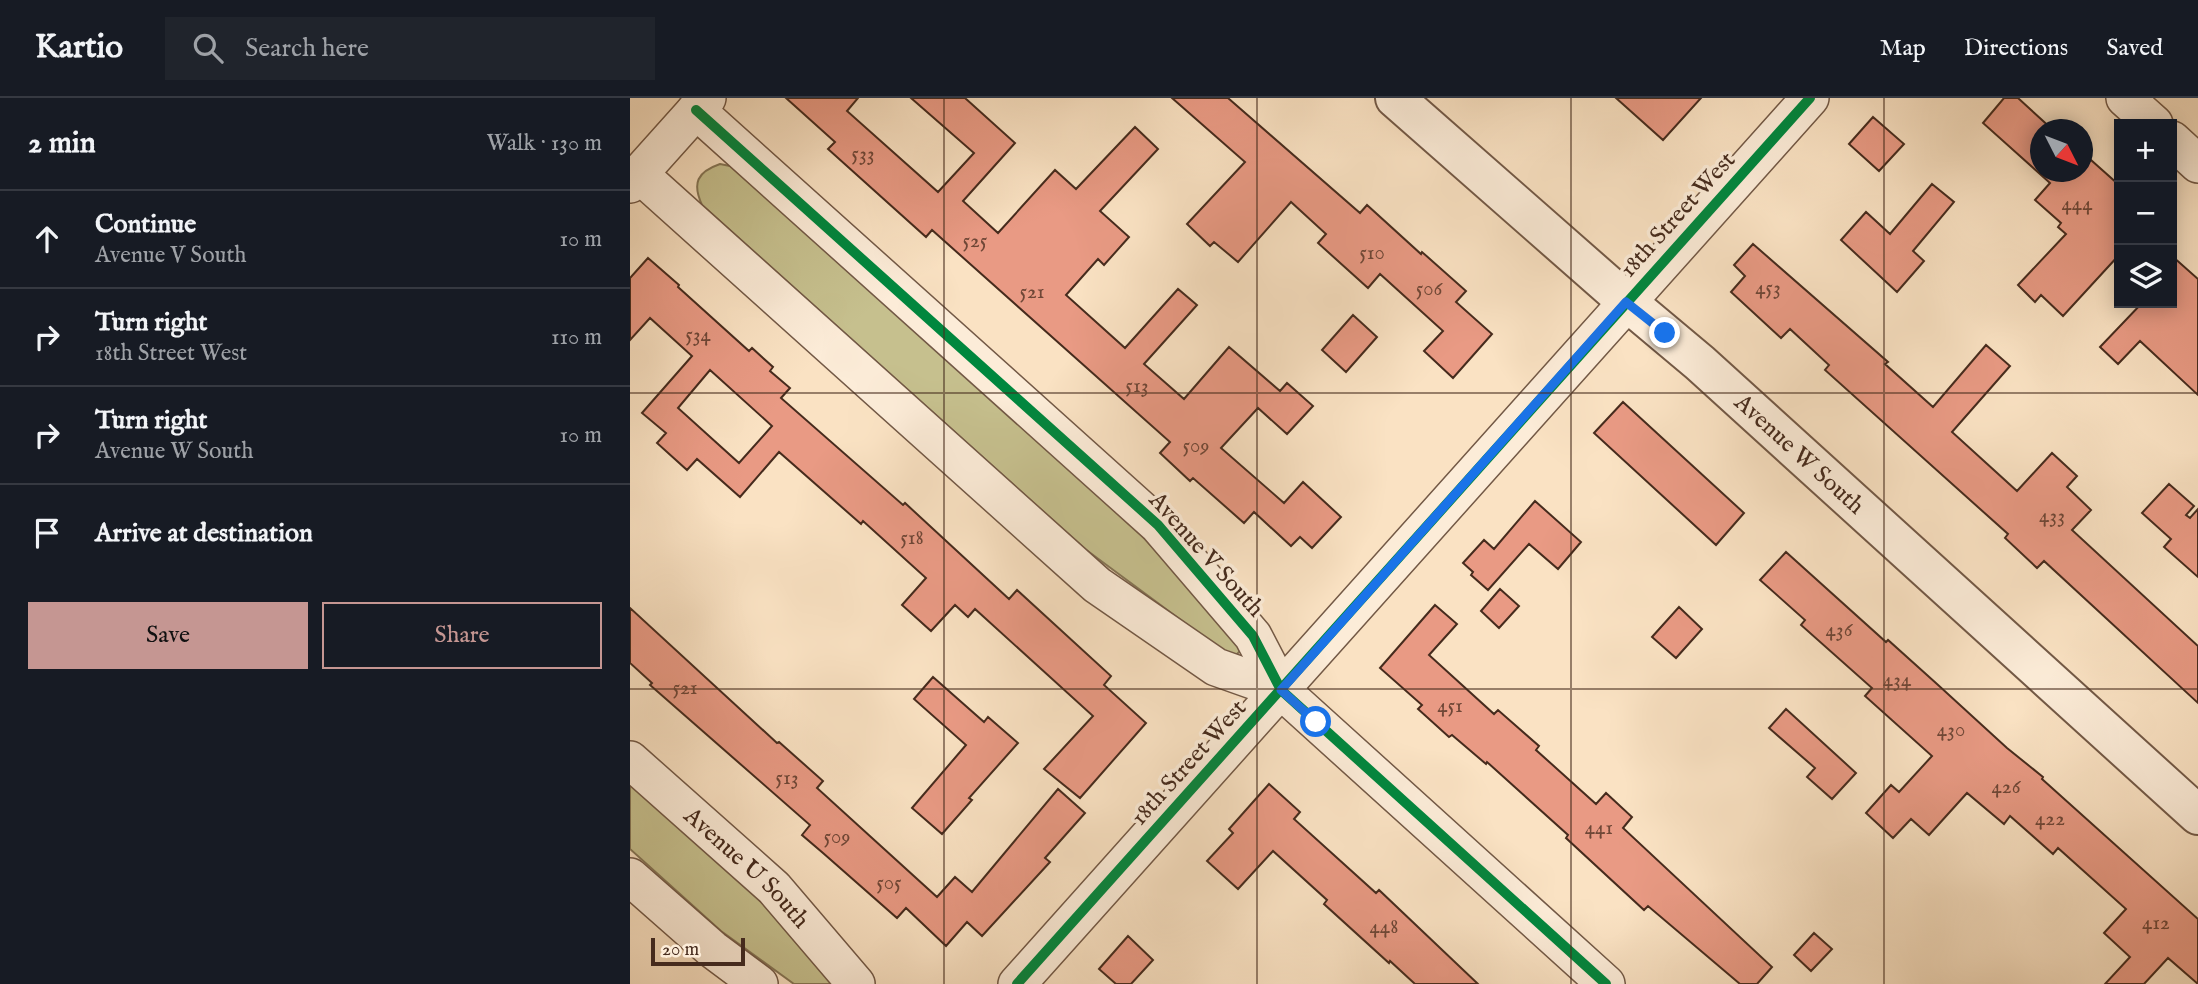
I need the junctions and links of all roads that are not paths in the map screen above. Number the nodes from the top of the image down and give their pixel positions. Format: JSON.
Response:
{"nodes":[{"id":1,"x":1395,"y":98,"type":"edge"},
{"id":2,"x":1810,"y":98,"type":"edge"},
{"id":3,"x":2125,"y":98,"type":"edge"},
{"id":4,"x":701,"y":104,"type":"edge"},
{"id":5,"x":2148,"y":119,"type":"edge"},
{"id":6,"x":2177,"y":145,"type":"edge"},
{"id":7,"x":2198,"y":164,"type":"edge"},
{"id":8,"x":634,"y":179,"type":"edge"},
{"id":9,"x":1626,"y":302,"type":"junction"},
{"id":10,"x":1281,"y":690,"type":"junction"},
{"id":11,"x":630,"y":760,"type":"edge"},
{"id":12,"x":2198,"y":815,"type":"edge"},
{"id":13,"x":630,"y":877,"type":"edge"},
{"id":14,"x":759,"y":984,"type":"edge"},
{"id":15,"x":856,"y":984,"type":"edge"},
{"id":16,"x":1017,"y":984,"type":"edge"},
{"id":17,"x":1606,"y":984,"type":"edge"}],
"edges":[{"from":1,"to":9,"type":"street","name":"Avenue W South"},
{"from":2,"to":9,"type":"street","name":"18th Street West"},
{"from":3,"to":5,"type":"street"},
{"from":4,"to":8,"type":"street"},
{"from":4,"to":10,"type":"street","name":"Avenue V South"},
{"from":6,"to":7,"type":"street"},
{"from":8,"to":10,"type":"street","name":"Avenue V South"},
{"from":9,"to":10,"type":"street","name":"18th Street West"},
{"from":9,"to":12,"type":"street","name":"Avenue W South"},
{"from":10,"to":16,"type":"street","name":"18th Street West"},
{"from":10,"to":17,"type":"street","name":"Avenue V South"},
{"from":11,"to":15,"type":"street","name":"Avenue U South"},
{"from":13,"to":14,"type":"street"}]}
